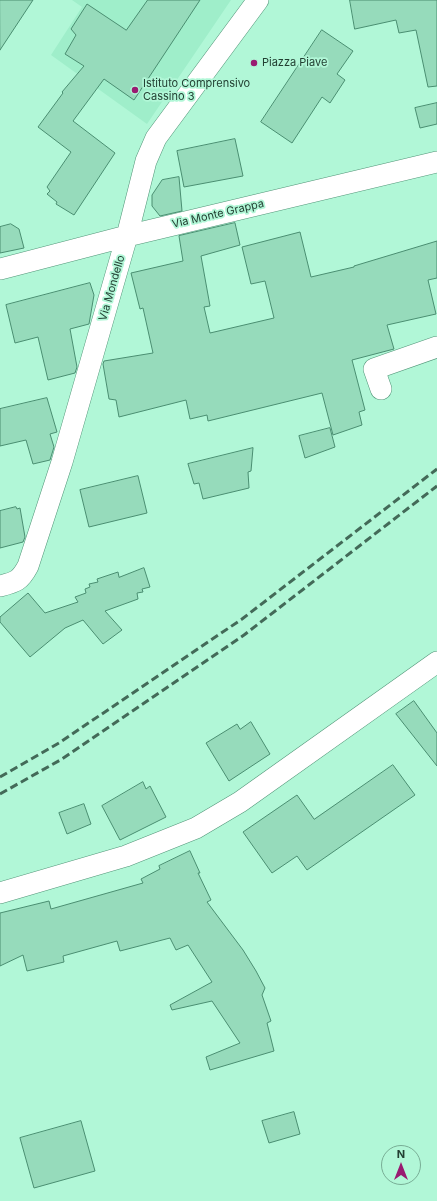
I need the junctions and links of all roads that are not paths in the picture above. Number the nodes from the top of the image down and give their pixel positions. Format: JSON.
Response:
{"nodes":[{"id":1,"x":258,"y":0,"type":"edge"},
{"id":2,"x":437,"y":162,"type":"edge"},
{"id":3,"x":127,"y":236,"type":"junction"},
{"id":4,"x":0,"y":269,"type":"edge"},
{"id":5,"x":437,"y":347,"type":"edge"},
{"id":6,"x":381,"y":389,"type":"dead end"},
{"id":7,"x":0,"y":586,"type":"edge"},
{"id":8,"x":437,"y":662,"type":"edge"},
{"id":9,"x":0,"y":893,"type":"edge"}],
"edges":[{"from":1,"to":3,"type":"street","name":"Via Mondello"},
{"from":2,"to":3,"type":"street","name":"Via Monte Grappa"},
{"from":3,"to":4,"type":"street","name":"Via Monte Grappa"},
{"from":3,"to":7,"type":"street","name":"Via Mondello"},
{"from":5,"to":6,"type":"street"},
{"from":8,"to":9,"type":"street"}]}
